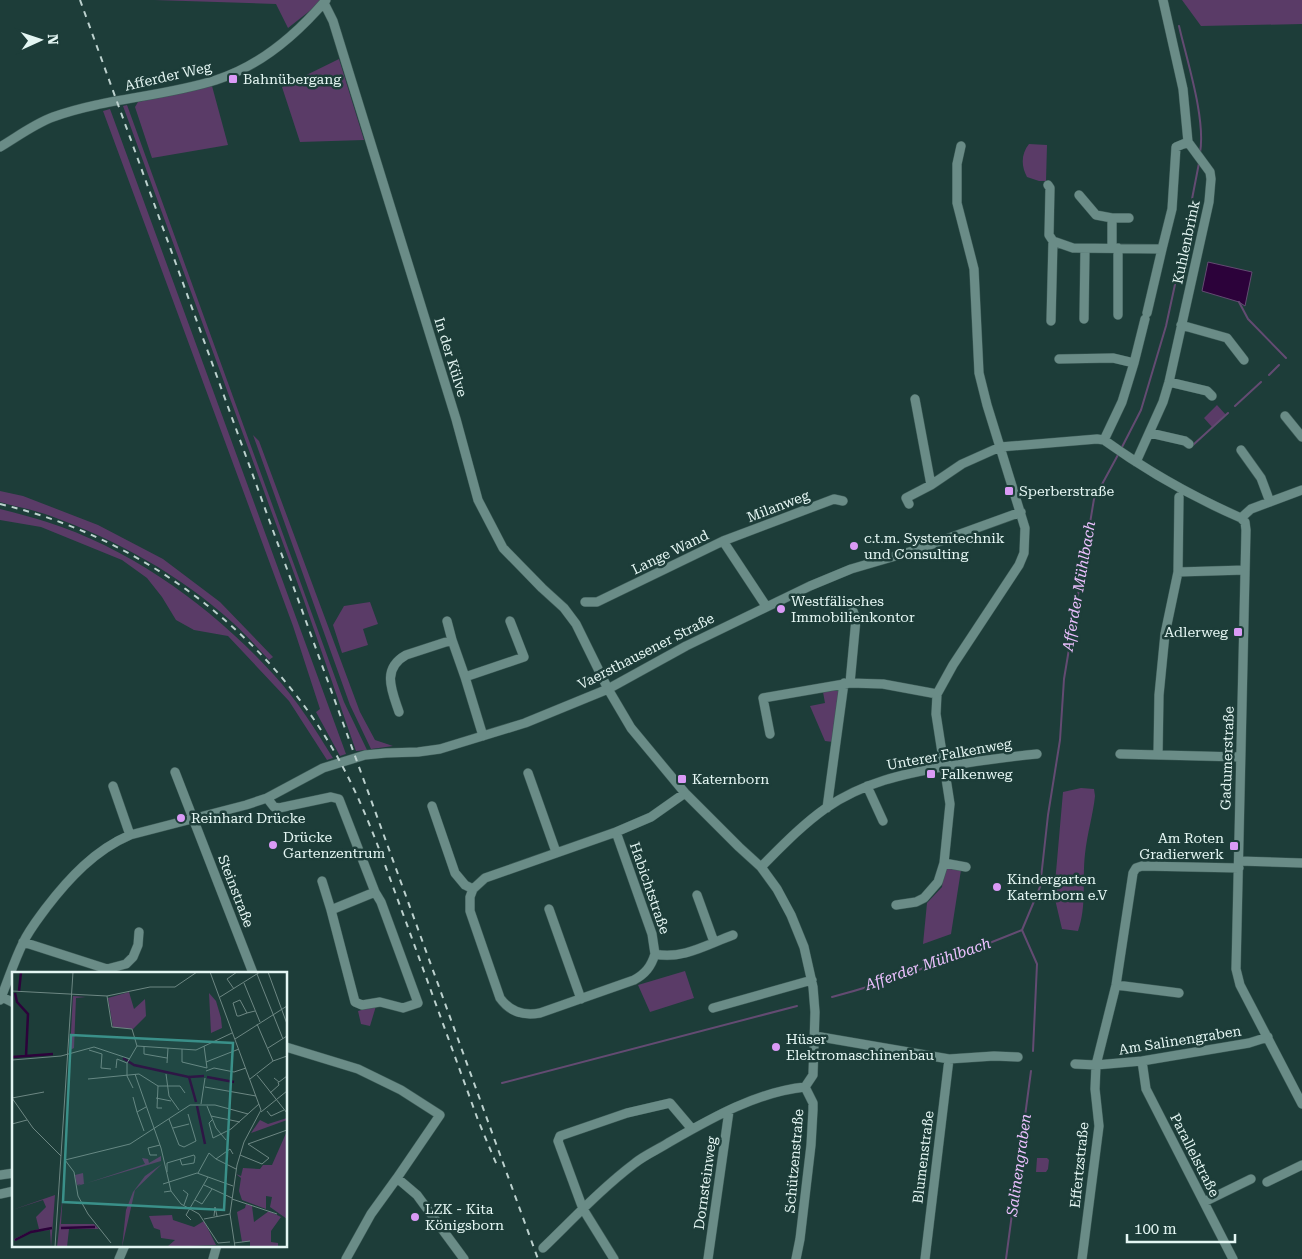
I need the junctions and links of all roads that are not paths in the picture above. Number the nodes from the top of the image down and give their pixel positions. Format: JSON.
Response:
{"nodes":[{"id":1,"x":1163,"y":0,"type":"edge"},
{"id":2,"x":325,"y":1,"type":"edge"},
{"id":3,"x":1188,"y":142,"type":"junction"},
{"id":4,"x":961,"y":146,"type":"dead end"},
{"id":5,"x":0,"y":147,"type":"edge"},
{"id":6,"x":1048,"y":185,"type":"dead end"},
{"id":7,"x":1079,"y":195,"type":"dead end"},
{"id":8,"x":1112,"y":218,"type":"junction"},
{"id":9,"x":1129,"y":218,"type":"dead end"},
{"id":10,"x":1053,"y":241,"type":"junction"},
{"id":11,"x":1085,"y":248,"type":"junction"},
{"id":12,"x":1115,"y":248,"type":"junction"},
{"id":13,"x":1162,"y":248,"type":"junction"},
{"id":14,"x":1118,"y":315,"type":"dead end"},
{"id":15,"x":1084,"y":320,"type":"dead end"},
{"id":16,"x":1051,"y":321,"type":"dead end"},
{"id":17,"x":1181,"y":326,"type":"junction"},
{"id":18,"x":1059,"y":359,"type":"dead end"},
{"id":19,"x":1244,"y":360,"type":"dead end"},
{"id":20,"x":1134,"y":363,"type":"junction"},
{"id":21,"x":1169,"y":382,"type":"junction"},
{"id":22,"x":1212,"y":396,"type":"dead end"},
{"id":23,"x":915,"y":399,"type":"dead end"},
{"id":24,"x":1285,"y":416,"type":"dead end"},
{"id":25,"x":1150,"y":433,"type":"junction"},
{"id":26,"x":1302,"y":437,"type":"edge"},
{"id":27,"x":1104,"y":440,"type":"junction"},
{"id":28,"x":1189,"y":444,"type":"dead end"},
{"id":29,"x":1000,"y":447,"type":"junction"},
{"id":30,"x":1241,"y":450,"type":"dead end"},
{"id":31,"x":1136,"y":462,"type":"junction"},
{"id":32,"x":931,"y":485,"type":"junction"},
{"id":33,"x":1302,"y":490,"type":"edge"},
{"id":34,"x":1179,"y":497,"type":"dead end"},
{"id":35,"x":843,"y":500,"type":"dead end"},
{"id":36,"x":1270,"y":502,"type":"junction"},
{"id":37,"x":908,"y":504,"type":"dead end"},
{"id":38,"x":1021,"y":512,"type":"junction"},
{"id":39,"x":1241,"y":518,"type":"junction"},
{"id":40,"x":723,"y":541,"type":"junction"},
{"id":41,"x":1245,"y":570,"type":"junction"},
{"id":42,"x":1178,"y":572,"type":"junction"},
{"id":43,"x":584,"y":602,"type":"dead end"},
{"id":44,"x":766,"y":606,"type":"junction"},
{"id":45,"x":853,"y":610,"type":"dead end"},
{"id":46,"x":447,"y":621,"type":"dead end"},
{"id":47,"x":510,"y":621,"type":"dead end"},
{"id":48,"x":452,"y":640,"type":"junction"},
{"id":49,"x":465,"y":677,"type":"junction"},
{"id":50,"x":847,"y":683,"type":"junction"},
{"id":51,"x":608,"y":689,"type":"junction"},
{"id":52,"x":937,"y":694,"type":"junction"},
{"id":53,"x":399,"y":712,"type":"dead end"},
{"id":54,"x":770,"y":734,"type":"dead end"},
{"id":55,"x":483,"y":736,"type":"junction"},
{"id":56,"x":1038,"y":754,"type":"dead end"},
{"id":57,"x":1120,"y":754,"type":"dead end"},
{"id":58,"x":1158,"y":755,"type":"junction"},
{"id":59,"x":1240,"y":757,"type":"junction"},
{"id":60,"x":944,"y":767,"type":"junction"},
{"id":61,"x":175,"y":772,"type":"dead end"},
{"id":62,"x":528,"y":772,"type":"dead end"},
{"id":63,"x":113,"y":786,"type":"dead end"},
{"id":64,"x":867,"y":786,"type":"junction"},
{"id":65,"x":685,"y":793,"type":"junction"},
{"id":66,"x":267,"y":798,"type":"junction"},
{"id":67,"x":432,"y":806,"type":"dead end"},
{"id":68,"x":827,"y":808,"type":"junction"},
{"id":69,"x":193,"y":819,"type":"junction"},
{"id":70,"x":883,"y":821,"type":"dead end"},
{"id":71,"x":616,"y":832,"type":"junction"},
{"id":72,"x":130,"y":835,"type":"junction"},
{"id":73,"x":556,"y":852,"type":"junction"},
{"id":74,"x":944,"y":863,"type":"junction"},
{"id":75,"x":1302,"y":863,"type":"edge"},
{"id":76,"x":1239,"y":865,"type":"junction"},
{"id":77,"x":761,"y":867,"type":"junction"},
{"id":78,"x":966,"y":867,"type":"dead end"},
{"id":79,"x":322,"y":880,"type":"dead end"},
{"id":80,"x":472,"y":890,"type":"junction"},
{"id":81,"x":375,"y":892,"type":"junction"},
{"id":82,"x":698,"y":895,"type":"dead end"},
{"id":83,"x":896,"y":905,"type":"dead end"},
{"id":84,"x":549,"y":909,"type":"dead end"},
{"id":85,"x":331,"y":910,"type":"junction"},
{"id":86,"x":139,"y":932,"type":"dead end"},
{"id":87,"x":733,"y":935,"type":"dead end"},
{"id":88,"x":23,"y":942,"type":"junction"},
{"id":89,"x":714,"y":942,"type":"junction"},
{"id":90,"x":655,"y":954,"type":"junction"},
{"id":91,"x":252,"y":972,"type":"edge"},
{"id":92,"x":812,"y":980,"type":"junction"},
{"id":93,"x":1116,"y":985,"type":"junction"},
{"id":94,"x":1179,"y":993,"type":"dead end"},
{"id":95,"x":0,"y":998,"type":"edge"},
{"id":96,"x":580,"y":999,"type":"junction"},
{"id":97,"x":12,"y":1002,"type":"edge"},
{"id":98,"x":713,"y":1008,"type":"dead end"},
{"id":99,"x":815,"y":1036,"type":"junction"},
{"id":100,"x":1268,"y":1037,"type":"junction"},
{"id":101,"x":288,"y":1048,"type":"edge"},
{"id":102,"x":1018,"y":1057,"type":"dead end"},
{"id":103,"x":949,"y":1059,"type":"junction"},
{"id":104,"x":1142,"y":1061,"type":"junction"},
{"id":105,"x":1075,"y":1064,"type":"dead end"},
{"id":106,"x":1096,"y":1065,"type":"junction"},
{"id":107,"x":805,"y":1087,"type":"junction"},
{"id":108,"x":1302,"y":1104,"type":"edge"},
{"id":109,"x":729,"y":1111,"type":"junction"},
{"id":110,"x":692,"y":1129,"type":"junction"},
{"id":111,"x":1302,"y":1165,"type":"edge"},
{"id":112,"x":397,"y":1178,"type":"junction"},
{"id":113,"x":1251,"y":1179,"type":"dead end"},
{"id":114,"x":1267,"y":1182,"type":"dead end"},
{"id":115,"x":1204,"y":1202,"type":"junction"},
{"id":116,"x":583,"y":1209,"type":"junction"},
{"id":117,"x":125,"y":1246,"type":"edge"},
{"id":118,"x":217,"y":1246,"type":"edge"},
{"id":119,"x":543,"y":1248,"type":"dead end"},
{"id":120,"x":119,"y":1259,"type":"edge"},
{"id":121,"x":213,"y":1259,"type":"edge"},
{"id":122,"x":346,"y":1259,"type":"edge"},
{"id":123,"x":464,"y":1259,"type":"edge"},
{"id":124,"x":614,"y":1259,"type":"edge"},
{"id":125,"x":708,"y":1259,"type":"edge"},
{"id":126,"x":796,"y":1259,"type":"edge"},
{"id":127,"x":925,"y":1259,"type":"edge"},
{"id":128,"x":1082,"y":1259,"type":"edge"},
{"id":129,"x":1233,"y":1259,"type":"edge"}],
"edges":[{"from":1,"to":3,"type":"street"},
{"from":2,"to":5,"type":"street","name":"Afferder Weg"},
{"from":2,"to":51,"type":"street","name":"In der Külve"},
{"from":3,"to":13,"type":"street"},
{"from":3,"to":17,"type":"street","name":"Kuhlenbrink"},
{"from":4,"to":29,"type":"street"},
{"from":6,"to":10,"type":"street"},
{"from":7,"to":8,"type":"street"},
{"from":8,"to":9,"type":"street"},
{"from":8,"to":12,"type":"street"},
{"from":10,"to":11,"type":"street"},
{"from":10,"to":16,"type":"street"},
{"from":11,"to":12,"type":"street"},
{"from":11,"to":15,"type":"street"},
{"from":12,"to":13,"type":"street"},
{"from":12,"to":14,"type":"street"},
{"from":13,"to":20,"type":"street"},
{"from":17,"to":19,"type":"street"},
{"from":17,"to":21,"type":"street","name":"Kuhlenbrink"},
{"from":18,"to":20,"type":"street"},
{"from":20,"to":27,"type":"street"},
{"from":21,"to":22,"type":"street"},
{"from":21,"to":25,"type":"street","name":"Kuhlenbrink"},
{"from":23,"to":32,"type":"street"},
{"from":24,"to":26,"type":"street"},
{"from":25,"to":28,"type":"street"},
{"from":25,"to":31,"type":"street","name":"Kuhlenbrink"},
{"from":27,"to":29,"type":"street"},
{"from":27,"to":31,"type":"street"},
{"from":29,"to":32,"type":"street"},
{"from":29,"to":38,"type":"street"},
{"from":30,"to":36,"type":"street"},
{"from":31,"to":39,"type":"street"},
{"from":32,"to":37,"type":"street"},
{"from":33,"to":36,"type":"street"},
{"from":34,"to":42,"type":"street"},
{"from":35,"to":40,"type":"street","name":"Milanweg"},
{"from":36,"to":39,"type":"street"},
{"from":38,"to":44,"type":"street","name":"Vaersthausener Straße"},
{"from":38,"to":52,"type":"street"},
{"from":39,"to":41,"type":"street","name":"Gadumerstraße"},
{"from":40,"to":43,"type":"street","name":"Lange Wand"},
{"from":40,"to":44,"type":"street","name":"Lange Wand"},
{"from":41,"to":42,"type":"street"},
{"from":41,"to":59,"type":"street","name":"Gadumerstraße"},
{"from":42,"to":58,"type":"street"},
{"from":44,"to":51,"type":"street","name":"Vaersthausener Straße"},
{"from":45,"to":50,"type":"street"},
{"from":46,"to":48,"type":"street"},
{"from":47,"to":49,"type":"street"},
{"from":48,"to":49,"type":"street"},
{"from":48,"to":53,"type":"street"},
{"from":49,"to":55,"type":"street"},
{"from":50,"to":52,"type":"street"},
{"from":50,"to":54,"type":"street"},
{"from":50,"to":68,"type":"street"},
{"from":51,"to":55,"type":"street","name":"Vaersthausener Straße"},
{"from":51,"to":65,"type":"street"},
{"from":52,"to":60,"type":"street"},
{"from":55,"to":66,"type":"street","name":"Vaersthausener Straße"},
{"from":56,"to":60,"type":"street","name":"Unterer Falkenweg"},
{"from":57,"to":58,"type":"street"},
{"from":58,"to":59,"type":"street"},
{"from":59,"to":76,"type":"street","name":"Gadumerstraße"},
{"from":60,"to":64,"type":"street","name":"Unterer Falkenweg"},
{"from":60,"to":74,"type":"street"},
{"from":61,"to":69,"type":"street"},
{"from":62,"to":73,"type":"street"},
{"from":63,"to":72,"type":"street"},
{"from":64,"to":68,"type":"street","name":"Unterer Falkenweg"},
{"from":64,"to":70,"type":"street"},
{"from":65,"to":71,"type":"street","name":"Habichtstraße"},
{"from":65,"to":77,"type":"street"},
{"from":66,"to":69,"type":"street","name":"Vaersthausener Straße"},
{"from":66,"to":81,"type":"street"},
{"from":67,"to":80,"type":"street"},
{"from":68,"to":77,"type":"street","name":"Unterer Falkenweg"},
{"from":69,"to":72,"type":"street","name":"Vaersthausener Straße"},
{"from":69,"to":91,"type":"street","name":"Steinstraße"},
{"from":71,"to":73,"type":"street","name":"Habichtstraße"},
{"from":71,"to":90,"type":"street","name":"Habichtstraße"},
{"from":72,"to":88,"type":"street","name":"Vaersthausener Straße"},
{"from":73,"to":80,"type":"street","name":"Habichtstraße"},
{"from":74,"to":78,"type":"street"},
{"from":74,"to":83,"type":"street"},
{"from":75,"to":76,"type":"street"},
{"from":76,"to":93,"type":"street"},
{"from":76,"to":100,"type":"street","name":"Gadumerstraße"},
{"from":77,"to":92,"type":"street"},
{"from":79,"to":85,"type":"street"},
{"from":80,"to":96,"type":"street","name":"Habichtstraße"},
{"from":81,"to":85,"type":"street"},
{"from":81,"to":85,"type":"street"},
{"from":82,"to":89,"type":"street"},
{"from":84,"to":96,"type":"street"},
{"from":86,"to":88,"type":"street"},
{"from":87,"to":89,"type":"street","name":"Habichtstraße"},
{"from":88,"to":95,"type":"street","name":"Vaersthausener Straße"},
{"from":89,"to":90,"type":"street","name":"Habichtstraße"},
{"from":90,"to":96,"type":"street","name":"Habichtstraße"},
{"from":92,"to":98,"type":"street"},
{"from":92,"to":99,"type":"street"},
{"from":93,"to":94,"type":"street"},
{"from":93,"to":106,"type":"street"},
{"from":95,"to":97,"type":"street"},
{"from":99,"to":103,"type":"street"},
{"from":99,"to":107,"type":"street"},
{"from":100,"to":104,"type":"street","name":"Am Salinengraben"},
{"from":100,"to":108,"type":"street","name":"Gadumerstraße"},
{"from":101,"to":112,"type":"street"},
{"from":102,"to":103,"type":"street"},
{"from":103,"to":127,"type":"street","name":"Blumenstraße"},
{"from":104,"to":106,"type":"street","name":"Am Salinengraben"},
{"from":104,"to":115,"type":"street","name":"Parallelstraße"},
{"from":105,"to":106,"type":"street"},
{"from":106,"to":128,"type":"street","name":"Effertzstraße"},
{"from":107,"to":109,"type":"street"},
{"from":107,"to":126,"type":"street","name":"Schützenstraße"},
{"from":109,"to":110,"type":"street"},
{"from":109,"to":125,"type":"street","name":"Dornsteinweg"},
{"from":110,"to":116,"type":"street"},
{"from":110,"to":116,"type":"street"},
{"from":111,"to":114,"type":"street"},
{"from":112,"to":122,"type":"street"},
{"from":112,"to":123,"type":"street"},
{"from":113,"to":115,"type":"street"},
{"from":115,"to":129,"type":"street","name":"Parallelstraße"},
{"from":116,"to":119,"type":"street"},
{"from":116,"to":124,"type":"street"},
{"from":117,"to":120,"type":"street"},
{"from":118,"to":121,"type":"street"}]}
